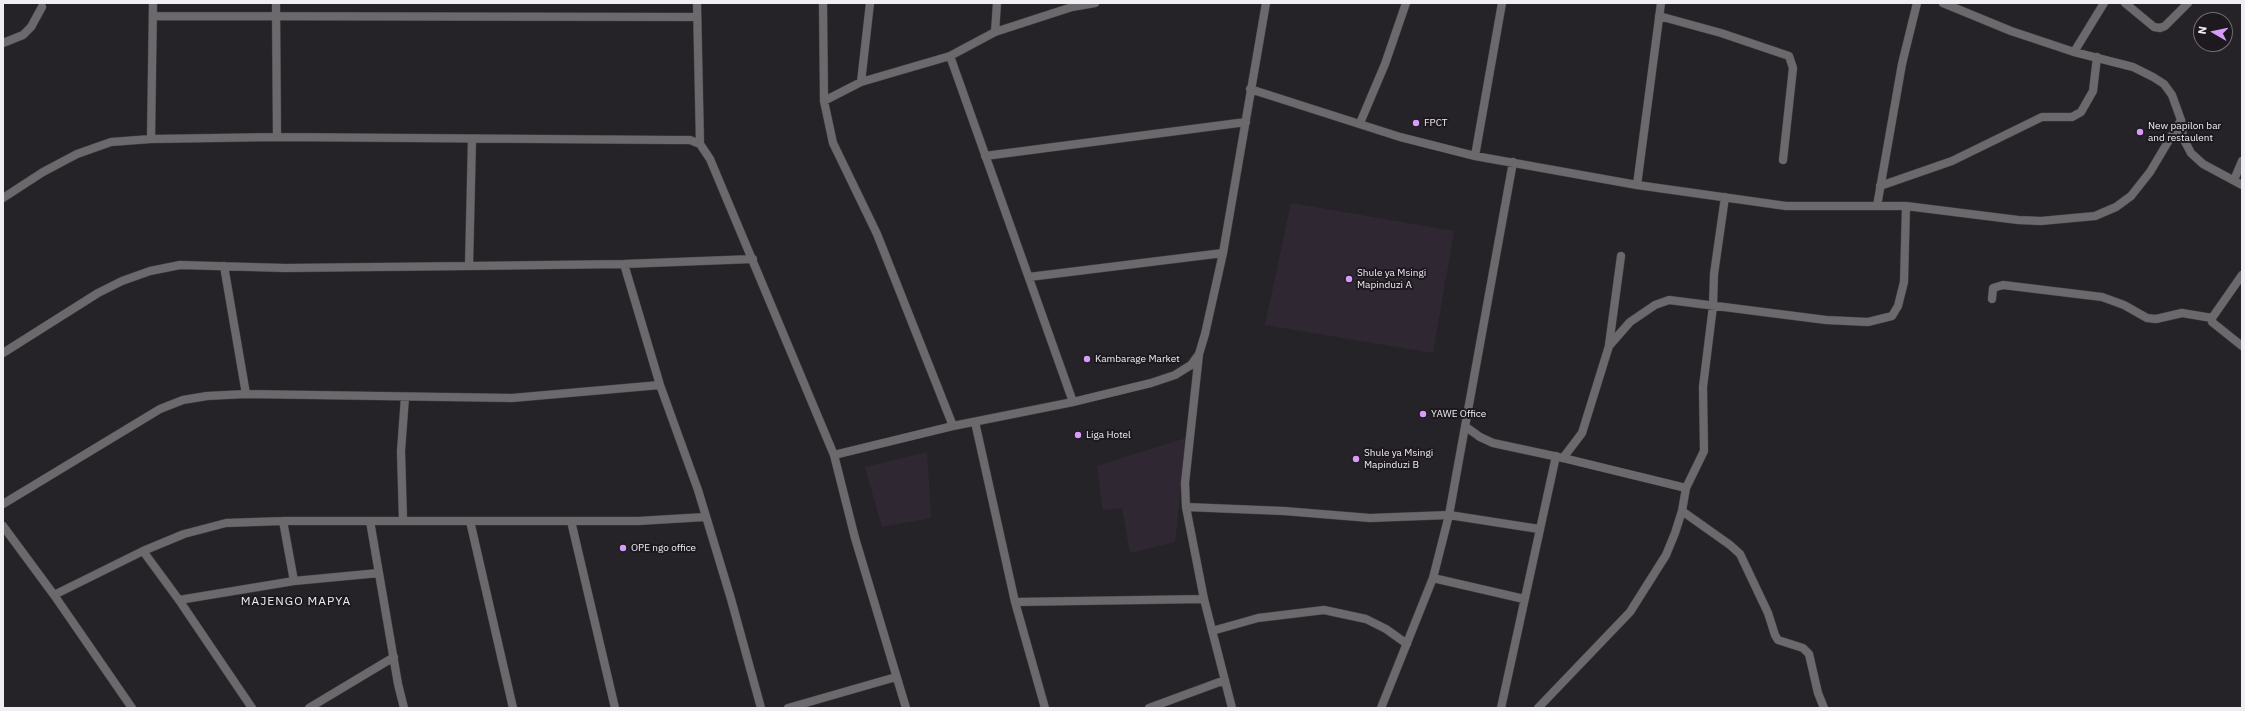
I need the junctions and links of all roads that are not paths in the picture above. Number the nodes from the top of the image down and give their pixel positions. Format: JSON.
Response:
{"nodes":[{"id":1,"x":153,"y":3,"type":"edge"},
{"id":2,"x":276,"y":3,"type":"edge"},
{"id":3,"x":697,"y":3,"type":"edge"},
{"id":4,"x":823,"y":3,"type":"edge"},
{"id":5,"x":870,"y":3,"type":"edge"},
{"id":6,"x":997,"y":3,"type":"edge"},
{"id":7,"x":1095,"y":3,"type":"edge"},
{"id":8,"x":1266,"y":3,"type":"edge"},
{"id":9,"x":1406,"y":3,"type":"edge"},
{"id":10,"x":1502,"y":3,"type":"edge"},
{"id":11,"x":1661,"y":3,"type":"edge"},
{"id":12,"x":1917,"y":3,"type":"edge"},
{"id":13,"x":1943,"y":3,"type":"edge"},
{"id":14,"x":2104,"y":3,"type":"edge"},
{"id":15,"x":2125,"y":3,"type":"edge"},
{"id":16,"x":2188,"y":3,"type":"edge"},
{"id":17,"x":1072,"y":5,"type":"edge"},
{"id":18,"x":42,"y":7,"type":"dead end"},
{"id":19,"x":276,"y":15,"type":"junction"},
{"id":20,"x":153,"y":16,"type":"junction"},
{"id":21,"x":1659,"y":16,"type":"junction"},
{"id":22,"x":697,"y":17,"type":"junction"},
{"id":23,"x":995,"y":32,"type":"junction"},
{"id":24,"x":3,"y":43,"type":"edge"},
{"id":25,"x":2074,"y":52,"type":"junction"},
{"id":26,"x":950,"y":56,"type":"junction"},
{"id":27,"x":2097,"y":57,"type":"junction"},
{"id":28,"x":861,"y":82,"type":"junction"},
{"id":29,"x":1250,"y":89,"type":"junction"},
{"id":30,"x":824,"y":101,"type":"junction"},
{"id":31,"x":2181,"y":120,"type":"junction"},
{"id":32,"x":1246,"y":122,"type":"junction"},
{"id":33,"x":1360,"y":123,"type":"junction"},
{"id":34,"x":277,"y":137,"type":"junction"},
{"id":35,"x":152,"y":139,"type":"junction"},
{"id":36,"x":472,"y":139,"type":"junction"},
{"id":37,"x":700,"y":144,"type":"junction"},
{"id":38,"x":985,"y":156,"type":"junction"},
{"id":39,"x":1475,"y":156,"type":"junction"},
{"id":40,"x":1783,"y":160,"type":"dead end"},
{"id":41,"x":2242,"y":161,"type":"edge"},
{"id":42,"x":1513,"y":162,"type":"junction"},
{"id":43,"x":2234,"y":180,"type":"junction"},
{"id":44,"x":1637,"y":185,"type":"junction"},
{"id":45,"x":1880,"y":186,"type":"junction"},
{"id":46,"x":2242,"y":186,"type":"edge"},
{"id":47,"x":1725,"y":197,"type":"junction"},
{"id":48,"x":3,"y":198,"type":"edge"},
{"id":49,"x":1877,"y":206,"type":"junction"},
{"id":50,"x":1906,"y":206,"type":"junction"},
{"id":51,"x":1223,"y":253,"type":"junction"},
{"id":52,"x":1620,"y":256,"type":"dead end"},
{"id":53,"x":753,"y":258,"type":"junction"},
{"id":54,"x":624,"y":264,"type":"junction"},
{"id":55,"x":224,"y":266,"type":"junction"},
{"id":56,"x":469,"y":266,"type":"junction"},
{"id":57,"x":2242,"y":275,"type":"edge"},
{"id":58,"x":1029,"y":277,"type":"junction"},
{"id":59,"x":1992,"y":299,"type":"dead end"},
{"id":60,"x":1713,"y":306,"type":"junction"},
{"id":61,"x":2212,"y":318,"type":"junction"},
{"id":62,"x":1609,"y":346,"type":"junction"},
{"id":63,"x":2242,"y":346,"type":"edge"},
{"id":64,"x":3,"y":353,"type":"edge"},
{"id":65,"x":1199,"y":354,"type":"junction"},
{"id":66,"x":660,"y":385,"type":"junction"},
{"id":67,"x":246,"y":394,"type":"junction"},
{"id":68,"x":405,"y":398,"type":"junction"},
{"id":69,"x":1073,"y":402,"type":"junction"},
{"id":70,"x":975,"y":422,"type":"junction"},
{"id":71,"x":953,"y":426,"type":"junction"},
{"id":72,"x":1466,"y":427,"type":"junction"},
{"id":73,"x":834,"y":455,"type":"junction"},
{"id":74,"x":1559,"y":457,"type":"junction"},
{"id":75,"x":1686,"y":488,"type":"junction"},
{"id":76,"x":3,"y":504,"type":"edge"},
{"id":77,"x":1186,"y":507,"type":"junction"},
{"id":78,"x":1682,"y":511,"type":"junction"},
{"id":79,"x":1449,"y":515,"type":"junction"},
{"id":80,"x":706,"y":517,"type":"junction"},
{"id":81,"x":284,"y":521,"type":"junction"},
{"id":82,"x":370,"y":521,"type":"junction"},
{"id":83,"x":403,"y":521,"type":"junction"},
{"id":84,"x":470,"y":521,"type":"junction"},
{"id":85,"x":571,"y":522,"type":"junction"},
{"id":86,"x":3,"y":526,"type":"edge"},
{"id":87,"x":1540,"y":529,"type":"junction"},
{"id":88,"x":143,"y":551,"type":"junction"},
{"id":89,"x":379,"y":573,"type":"junction"},
{"id":90,"x":1433,"y":578,"type":"junction"},
{"id":91,"x":294,"y":581,"type":"junction"},
{"id":92,"x":54,"y":595,"type":"junction"},
{"id":93,"x":1204,"y":599,"type":"junction"},
{"id":94,"x":1524,"y":599,"type":"junction"},
{"id":95,"x":179,"y":600,"type":"junction"},
{"id":96,"x":1015,"y":602,"type":"junction"},
{"id":97,"x":1212,"y":631,"type":"junction"},
{"id":98,"x":1407,"y":644,"type":"junction"},
{"id":99,"x":394,"y":656,"type":"junction"},
{"id":100,"x":896,"y":677,"type":"junction"},
{"id":101,"x":1225,"y":680,"type":"junction"},
{"id":102,"x":132,"y":708,"type":"edge"},
{"id":103,"x":252,"y":708,"type":"edge"},
{"id":104,"x":309,"y":708,"type":"edge"},
{"id":105,"x":404,"y":708,"type":"edge"},
{"id":106,"x":514,"y":708,"type":"edge"},
{"id":107,"x":615,"y":708,"type":"edge"},
{"id":108,"x":761,"y":708,"type":"edge"},
{"id":109,"x":788,"y":708,"type":"edge"},
{"id":110,"x":906,"y":708,"type":"edge"},
{"id":111,"x":1045,"y":708,"type":"edge"},
{"id":112,"x":1149,"y":708,"type":"edge"},
{"id":113,"x":1232,"y":708,"type":"edge"},
{"id":114,"x":1381,"y":708,"type":"edge"},
{"id":115,"x":1501,"y":708,"type":"edge"},
{"id":116,"x":1538,"y":708,"type":"edge"},
{"id":117,"x":1824,"y":708,"type":"edge"}],
"edges":[{"from":1,"to":20,"type":"street"},
{"from":2,"to":19,"type":"street"},
{"from":3,"to":22,"type":"street"},
{"from":4,"to":30,"type":"street"},
{"from":5,"to":28,"type":"street"},
{"from":6,"to":23,"type":"street"},
{"from":7,"to":17,"type":"street"},
{"from":8,"to":29,"type":"street"},
{"from":9,"to":33,"type":"street"},
{"from":10,"to":39,"type":"street"},
{"from":11,"to":21,"type":"street"},
{"from":12,"to":45,"type":"street"},
{"from":13,"to":25,"type":"street"},
{"from":14,"to":25,"type":"street"},
{"from":15,"to":16,"type":"street"},
{"from":17,"to":23,"type":"street"},
{"from":18,"to":24,"type":"street"},
{"from":19,"to":20,"type":"street"},
{"from":19,"to":22,"type":"street"},
{"from":19,"to":34,"type":"street"},
{"from":20,"to":35,"type":"street"},
{"from":21,"to":40,"type":"street"},
{"from":21,"to":44,"type":"street"},
{"from":22,"to":37,"type":"street"},
{"from":23,"to":26,"type":"street"},
{"from":25,"to":27,"type":"street"},
{"from":26,"to":28,"type":"street"},
{"from":26,"to":38,"type":"street"},
{"from":27,"to":31,"type":"street"},
{"from":27,"to":45,"type":"street"},
{"from":28,"to":30,"type":"street"},
{"from":29,"to":32,"type":"street"},
{"from":29,"to":33,"type":"street"},
{"from":30,"to":71,"type":"street"},
{"from":31,"to":43,"type":"street"},
{"from":31,"to":50,"type":"street"},
{"from":32,"to":38,"type":"street"},
{"from":32,"to":51,"type":"street"},
{"from":33,"to":39,"type":"street"},
{"from":34,"to":35,"type":"street"},
{"from":34,"to":36,"type":"street"},
{"from":35,"to":48,"type":"street"},
{"from":36,"to":37,"type":"street"},
{"from":36,"to":56,"type":"street"},
{"from":37,"to":53,"type":"street"},
{"from":38,"to":58,"type":"street"},
{"from":39,"to":42,"type":"street"},
{"from":41,"to":43,"type":"street"},
{"from":42,"to":44,"type":"street"},
{"from":42,"to":72,"type":"street"},
{"from":43,"to":46,"type":"street"},
{"from":44,"to":47,"type":"street"},
{"from":45,"to":49,"type":"street"},
{"from":47,"to":49,"type":"street"},
{"from":47,"to":60,"type":"street"},
{"from":49,"to":50,"type":"street"},
{"from":50,"to":60,"type":"street"},
{"from":51,"to":58,"type":"street"},
{"from":51,"to":65,"type":"street"},
{"from":52,"to":62,"type":"street"},
{"from":53,"to":54,"type":"street"},
{"from":53,"to":73,"type":"street"},
{"from":54,"to":56,"type":"street"},
{"from":54,"to":66,"type":"street"},
{"from":55,"to":56,"type":"street"},
{"from":55,"to":64,"type":"street"},
{"from":55,"to":67,"type":"street"},
{"from":57,"to":61,"type":"street"},
{"from":58,"to":69,"type":"street"},
{"from":59,"to":61,"type":"street"},
{"from":60,"to":62,"type":"street"},
{"from":60,"to":75,"type":"street"},
{"from":61,"to":63,"type":"street"},
{"from":62,"to":74,"type":"street"},
{"from":65,"to":69,"type":"street"},
{"from":65,"to":77,"type":"street"},
{"from":66,"to":68,"type":"street"},
{"from":66,"to":80,"type":"street"},
{"from":67,"to":68,"type":"street"},
{"from":67,"to":76,"type":"street"},
{"from":68,"to":83,"type":"street"},
{"from":69,"to":70,"type":"street"},
{"from":70,"to":71,"type":"street"},
{"from":70,"to":96,"type":"street"},
{"from":71,"to":73,"type":"street"},
{"from":72,"to":74,"type":"street"},
{"from":72,"to":79,"type":"street"},
{"from":73,"to":100,"type":"street"},
{"from":74,"to":75,"type":"street"},
{"from":74,"to":87,"type":"street"},
{"from":75,"to":78,"type":"street"},
{"from":77,"to":79,"type":"street"},
{"from":77,"to":93,"type":"street"},
{"from":78,"to":116,"type":"street"},
{"from":78,"to":117,"type":"street"},
{"from":79,"to":87,"type":"street"},
{"from":79,"to":90,"type":"street"},
{"from":80,"to":85,"type":"street"},
{"from":80,"to":108,"type":"street"},
{"from":81,"to":82,"type":"street"},
{"from":81,"to":88,"type":"street"},
{"from":81,"to":91,"type":"street"},
{"from":82,"to":83,"type":"street"},
{"from":82,"to":89,"type":"street"},
{"from":83,"to":84,"type":"street"},
{"from":84,"to":85,"type":"street"},
{"from":84,"to":106,"type":"street"},
{"from":85,"to":107,"type":"street"},
{"from":86,"to":92,"type":"street"},
{"from":87,"to":94,"type":"street"},
{"from":88,"to":92,"type":"street"},
{"from":88,"to":95,"type":"street"},
{"from":89,"to":91,"type":"street"},
{"from":89,"to":99,"type":"street"},
{"from":90,"to":94,"type":"street"},
{"from":90,"to":98,"type":"street"},
{"from":91,"to":95,"type":"street"},
{"from":92,"to":102,"type":"street"},
{"from":93,"to":96,"type":"street"},
{"from":93,"to":97,"type":"street"},
{"from":94,"to":115,"type":"street"},
{"from":95,"to":103,"type":"street"},
{"from":96,"to":111,"type":"street"},
{"from":97,"to":98,"type":"street"},
{"from":97,"to":101,"type":"street"},
{"from":98,"to":114,"type":"street"},
{"from":99,"to":104,"type":"street"},
{"from":99,"to":105,"type":"street"},
{"from":100,"to":109,"type":"street"},
{"from":100,"to":110,"type":"street"},
{"from":101,"to":112,"type":"street"},
{"from":101,"to":113,"type":"street"}]}
